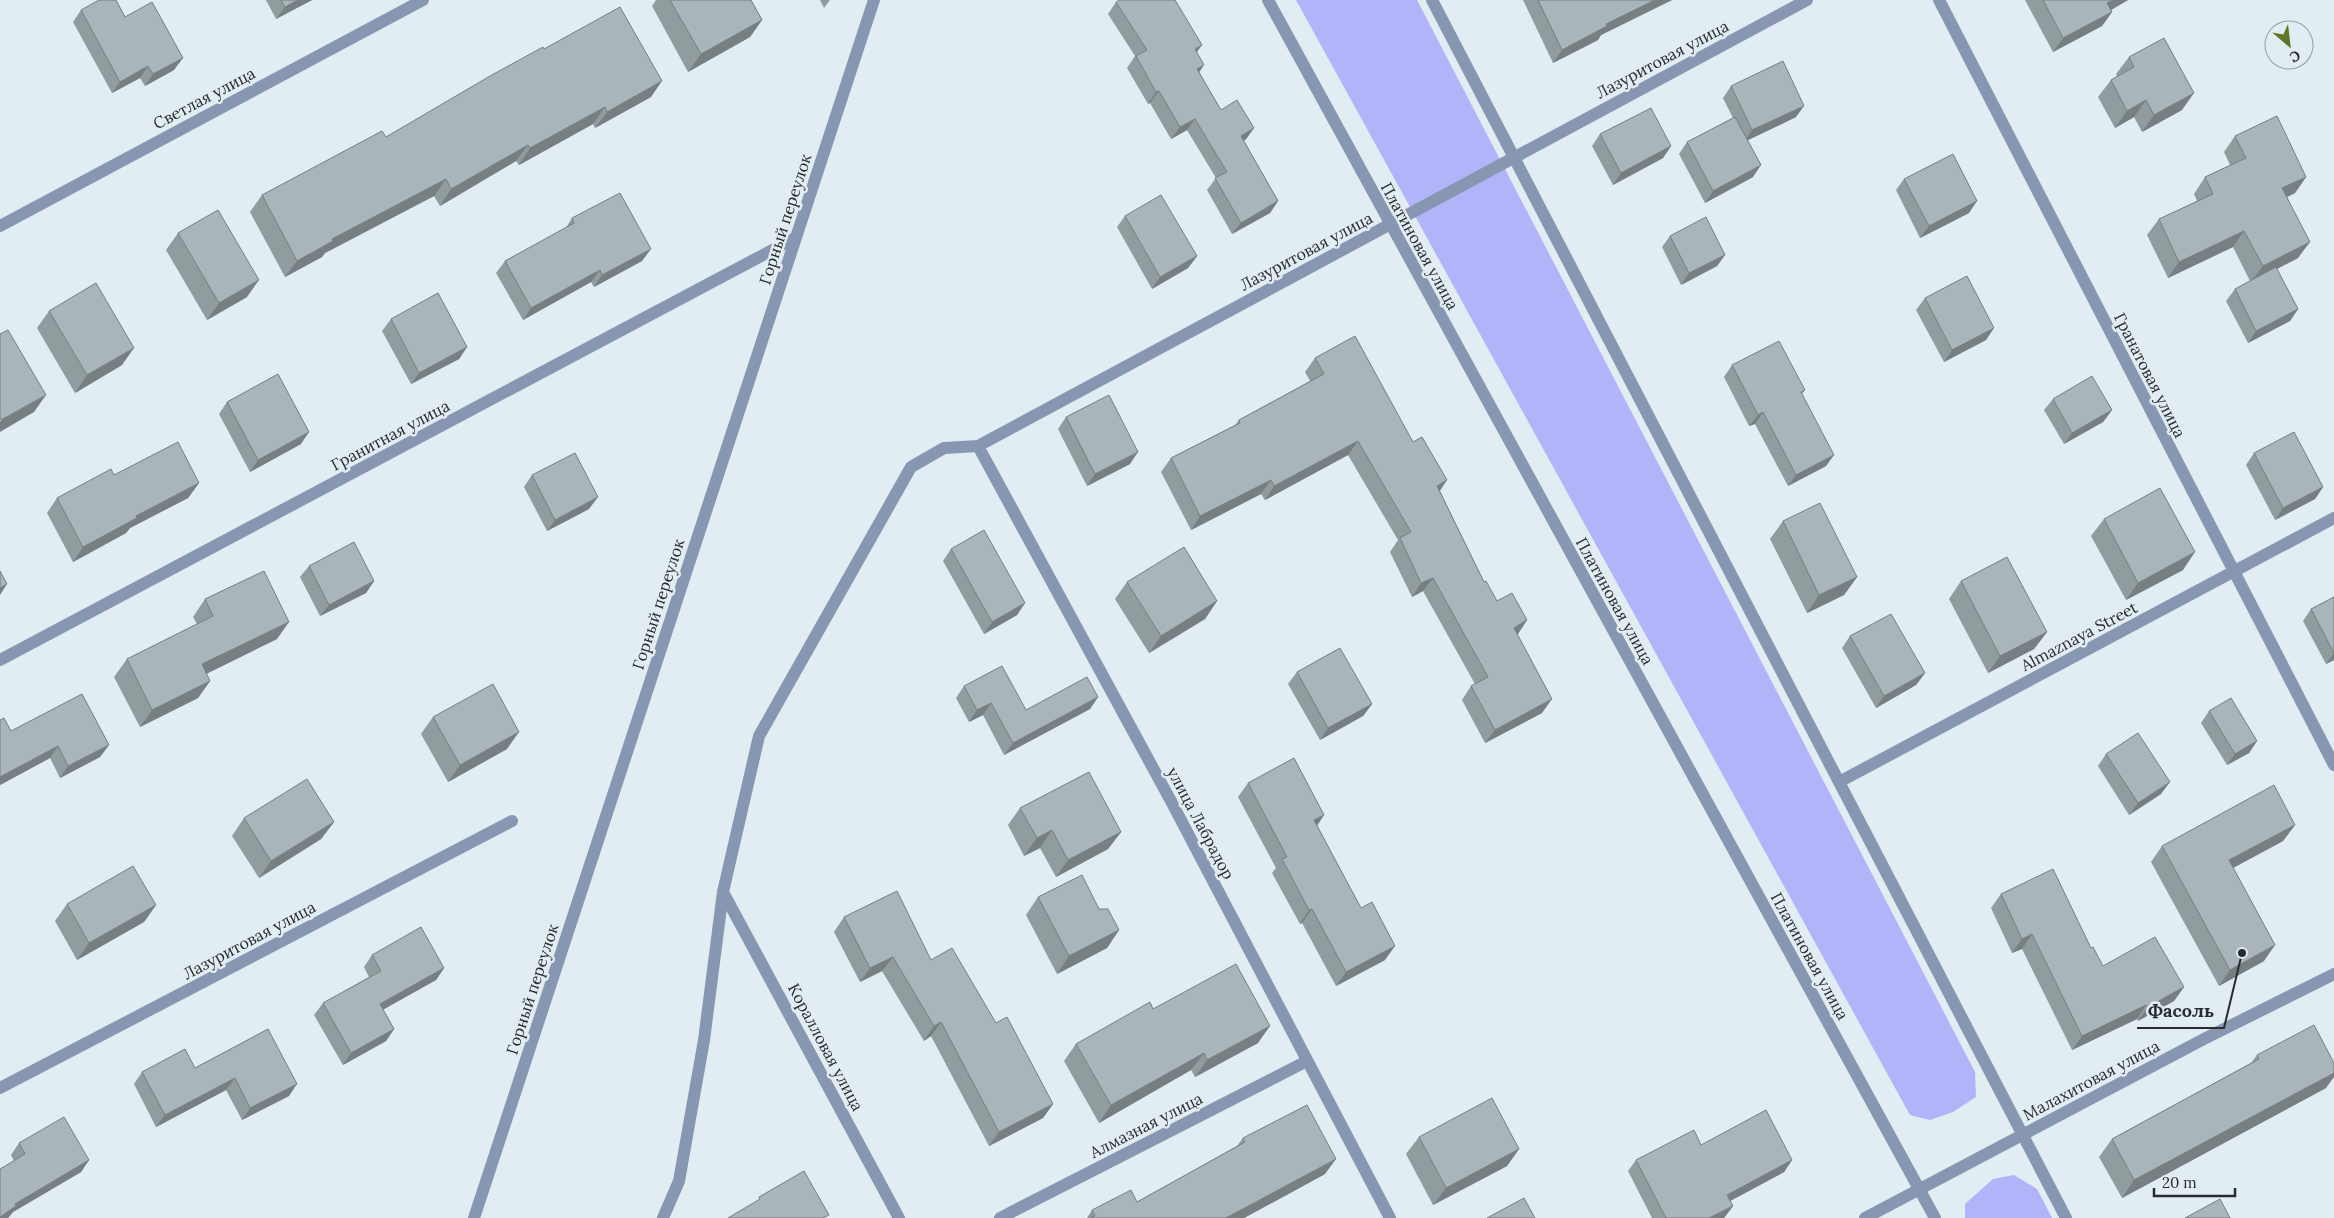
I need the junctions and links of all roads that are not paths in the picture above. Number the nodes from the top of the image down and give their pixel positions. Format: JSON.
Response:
{"nodes":[{"id":1,"x":423,"y":0,"type":"edge"},
{"id":2,"x":874,"y":0,"type":"edge"},
{"id":3,"x":1268,"y":0,"type":"edge"},
{"id":4,"x":1432,"y":0,"type":"edge"},
{"id":5,"x":1807,"y":0,"type":"edge"},
{"id":6,"x":1939,"y":0,"type":"edge"},
{"id":7,"x":1515,"y":158,"type":"junction"},
{"id":8,"x":1390,"y":224,"type":"junction"},
{"id":9,"x":0,"y":226,"type":"edge"},
{"id":10,"x":795,"y":238,"type":"junction"},
{"id":11,"x":978,"y":446,"type":"junction"},
{"id":12,"x":2334,"y":518,"type":"edge"},
{"id":13,"x":2233,"y":572,"type":"junction"},
{"id":14,"x":0,"y":660,"type":"edge"},
{"id":15,"x":2334,"y":765,"type":"edge"},
{"id":16,"x":1839,"y":782,"type":"junction"},
{"id":17,"x":512,"y":821,"type":"dead end"},
{"id":18,"x":723,"y":892,"type":"junction"},
{"id":19,"x":2334,"y":974,"type":"edge"},
{"id":20,"x":1307,"y":1061,"type":"junction"},
{"id":21,"x":0,"y":1088,"type":"edge"},
{"id":22,"x":2022,"y":1135,"type":"junction"},
{"id":23,"x":1920,"y":1189,"type":"junction"},
{"id":24,"x":474,"y":1218,"type":"edge"},
{"id":25,"x":663,"y":1218,"type":"edge"},
{"id":26,"x":899,"y":1218,"type":"edge"},
{"id":27,"x":1000,"y":1218,"type":"edge"},
{"id":28,"x":1390,"y":1218,"type":"edge"},
{"id":29,"x":1865,"y":1218,"type":"edge"},
{"id":30,"x":1935,"y":1218,"type":"edge"},
{"id":31,"x":2066,"y":1218,"type":"edge"}],
"edges":[{"from":1,"to":9,"type":"street","name":"Светлая улица"},
{"from":2,"to":10,"type":"street","name":"Горный переулок"},
{"from":3,"to":8,"type":"street","name":"Платиновая улица"},
{"from":4,"to":7,"type":"street"},
{"from":5,"to":7,"type":"street","name":"Лазуритовая улица"},
{"from":6,"to":13,"type":"street","name":"Гранатовая улица"},
{"from":7,"to":8,"type":"street","name":"Лазуритовая улица"},
{"from":7,"to":16,"type":"street"},
{"from":8,"to":11,"type":"street","name":"Лазуритовая улица"},
{"from":8,"to":23,"type":"street","name":"Платиновая улица"},
{"from":10,"to":14,"type":"street","name":"Гранитная улица"},
{"from":10,"to":24,"type":"street","name":"Горный переулок"},
{"from":11,"to":18,"type":"street"},
{"from":11,"to":20,"type":"street","name":"улица Лабрадор"},
{"from":12,"to":13,"type":"street","name":"Almaznaya Street"},
{"from":13,"to":15,"type":"street","name":"Гранатовая улица"},
{"from":13,"to":16,"type":"street","name":"Almaznaya Street"},
{"from":16,"to":22,"type":"street"},
{"from":17,"to":21,"type":"street","name":"Лазуритовая улица"},
{"from":18,"to":25,"type":"street"},
{"from":18,"to":26,"type":"street","name":"Коралловая улица"},
{"from":19,"to":22,"type":"street","name":"Малахитовая улица"},
{"from":20,"to":27,"type":"street","name":"Алмазная улица"},
{"from":20,"to":28,"type":"street","name":"улица Лабрадор"},
{"from":22,"to":23,"type":"street","name":"Малахитовая улица"},
{"from":22,"to":31,"type":"street"},
{"from":23,"to":29,"type":"street","name":"Малахитовая улица"},
{"from":23,"to":30,"type":"street","name":"Платиновая улица"}]}
